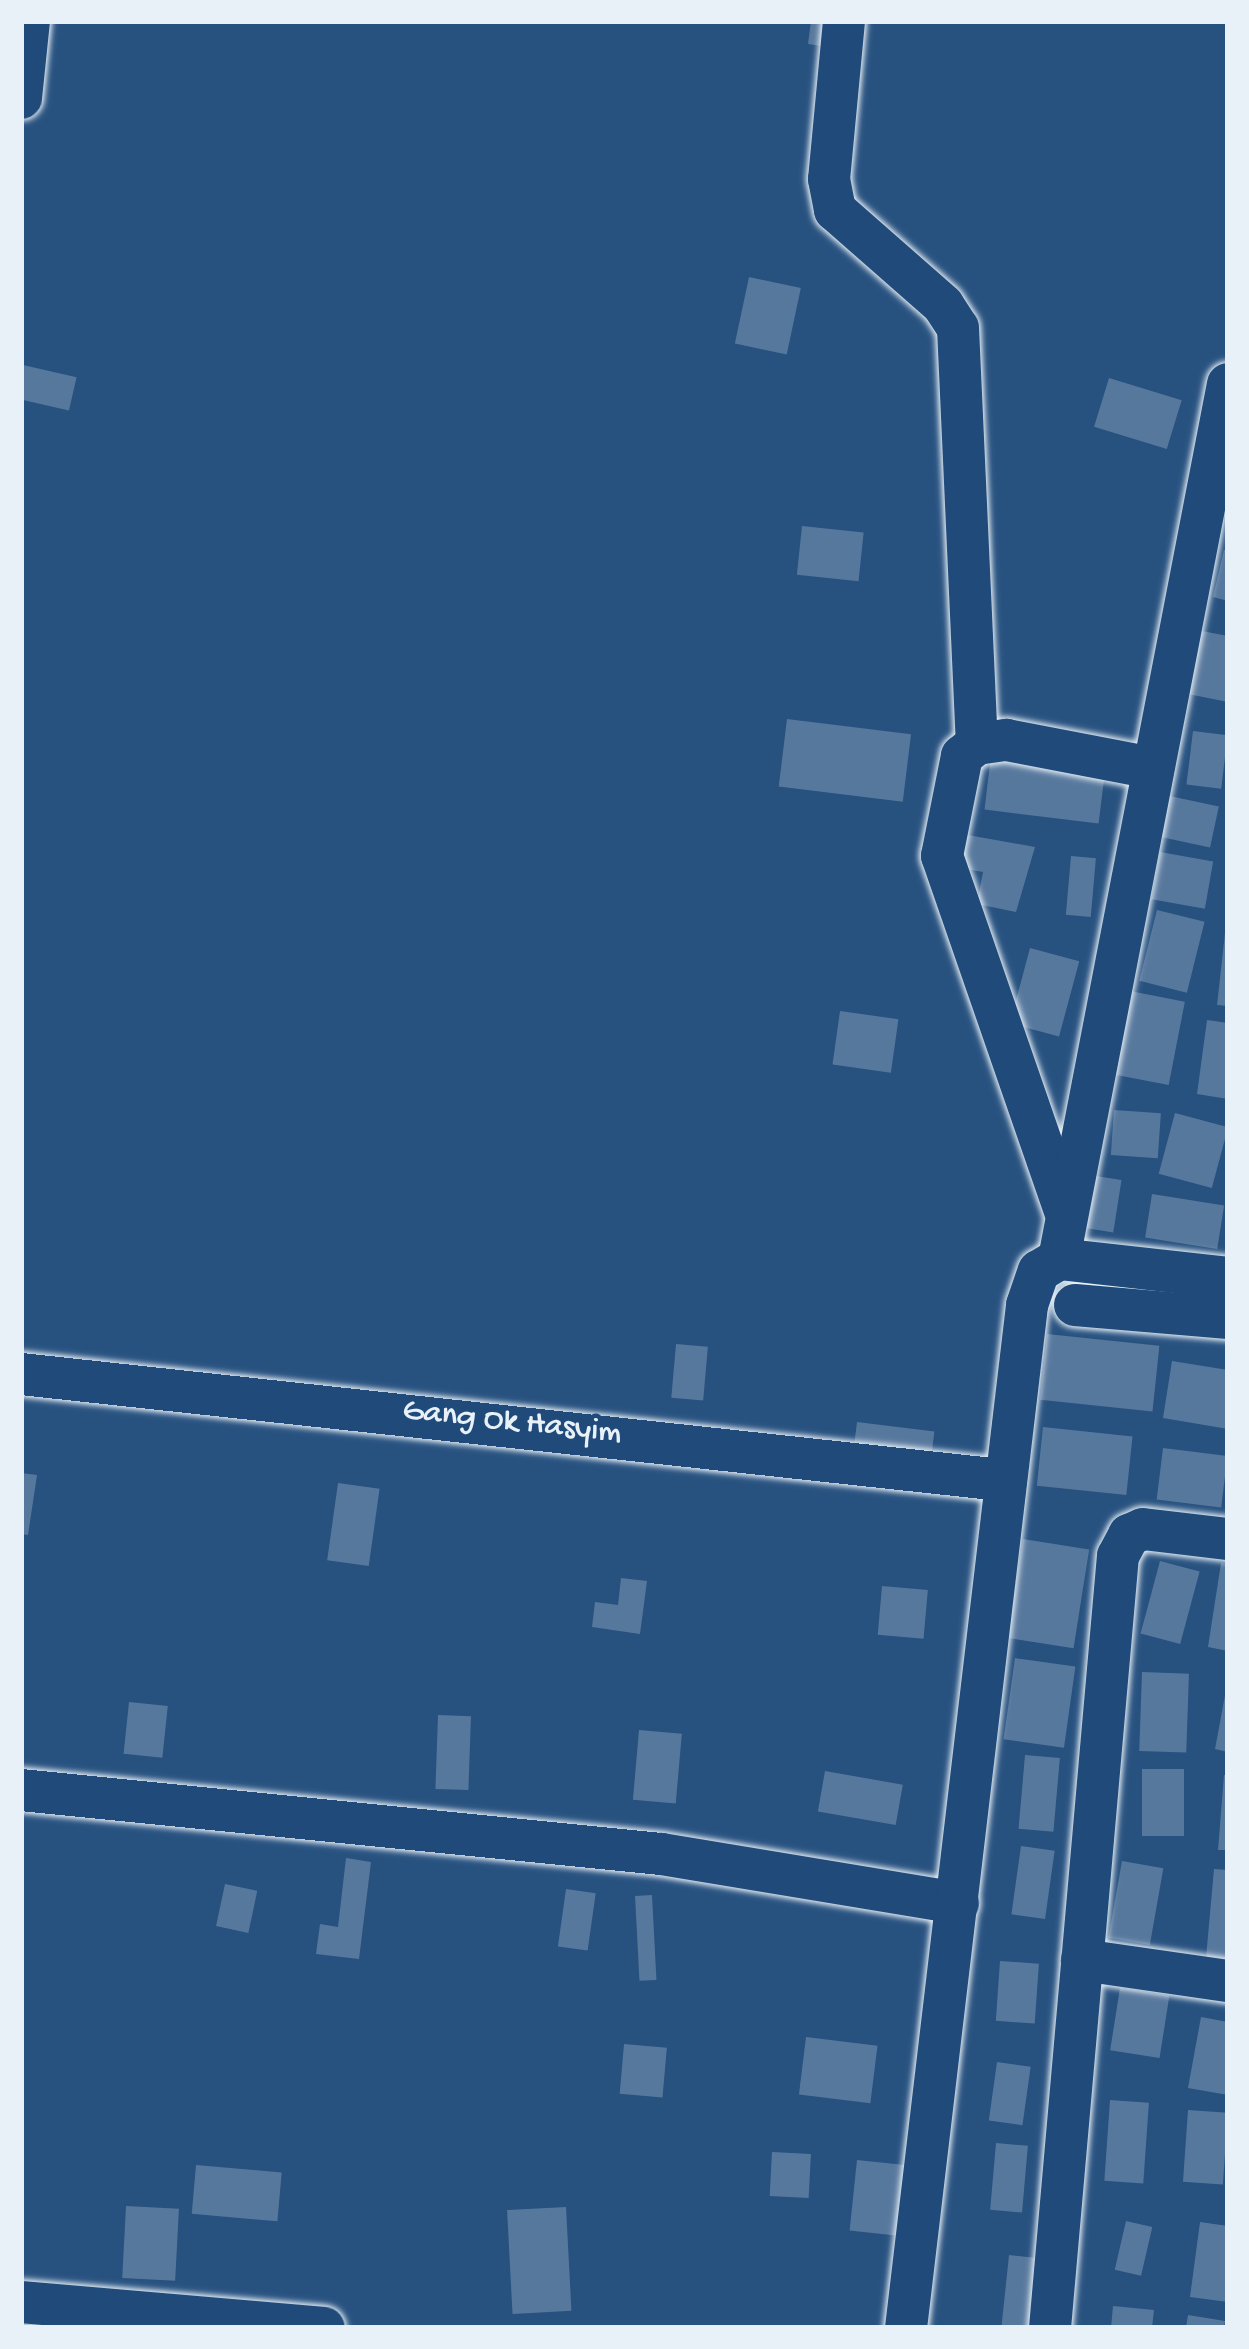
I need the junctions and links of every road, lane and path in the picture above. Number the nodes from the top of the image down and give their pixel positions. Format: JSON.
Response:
{"nodes":[{"id":1,"x":29,"y":21,"type":"edge"},
{"id":2,"x":844,"y":21,"type":"edge"},
{"id":3,"x":21,"y":98,"type":"edge"},
{"id":4,"x":1228,"y":384,"type":"edge"},
{"id":5,"x":977,"y":744,"type":"junction"},
{"id":6,"x":1153,"y":768,"type":"junction"},
{"id":7,"x":1067,"y":1215,"type":"junction"},
{"id":8,"x":1058,"y":1259,"type":"junction"},
{"id":9,"x":1228,"y":1278,"type":"edge"},
{"id":10,"x":1075,"y":1305,"type":"dead end"},
{"id":11,"x":1228,"y":1318,"type":"edge"},
{"id":12,"x":21,"y":1375,"type":"edge"},
{"id":13,"x":1002,"y":1480,"type":"junction"},
{"id":14,"x":1228,"y":1539,"type":"edge"},
{"id":15,"x":21,"y":1790,"type":"edge"},
{"id":16,"x":958,"y":1903,"type":"junction"},
{"id":17,"x":1082,"y":1960,"type":"junction"},
{"id":18,"x":1228,"y":1982,"type":"edge"},
{"id":19,"x":21,"y":2302,"type":"edge"},
{"id":20,"x":324,"y":2328,"type":"edge"},
{"id":21,"x":906,"y":2328,"type":"edge"},
{"id":22,"x":1050,"y":2328,"type":"edge"}],
"edges":[{"from":1,"to":3,"type":"street"},
{"from":2,"to":5,"type":"street"},
{"from":4,"to":6,"type":"street"},
{"from":5,"to":6,"type":"street"},
{"from":5,"to":7,"type":"street"},
{"from":6,"to":7,"type":"street"},
{"from":7,"to":8,"type":"street"},
{"from":8,"to":9,"type":"street"},
{"from":8,"to":13,"type":"street"},
{"from":10,"to":11,"type":"street"},
{"from":12,"to":13,"type":"street","name":"Gang Ok Hasyim"},
{"from":13,"to":16,"type":"street"},
{"from":14,"to":17,"type":"street"},
{"from":15,"to":16,"type":"street"},
{"from":16,"to":21,"type":"street"},
{"from":17,"to":18,"type":"street"},
{"from":17,"to":22,"type":"street"},
{"from":19,"to":20,"type":"street"}]}
